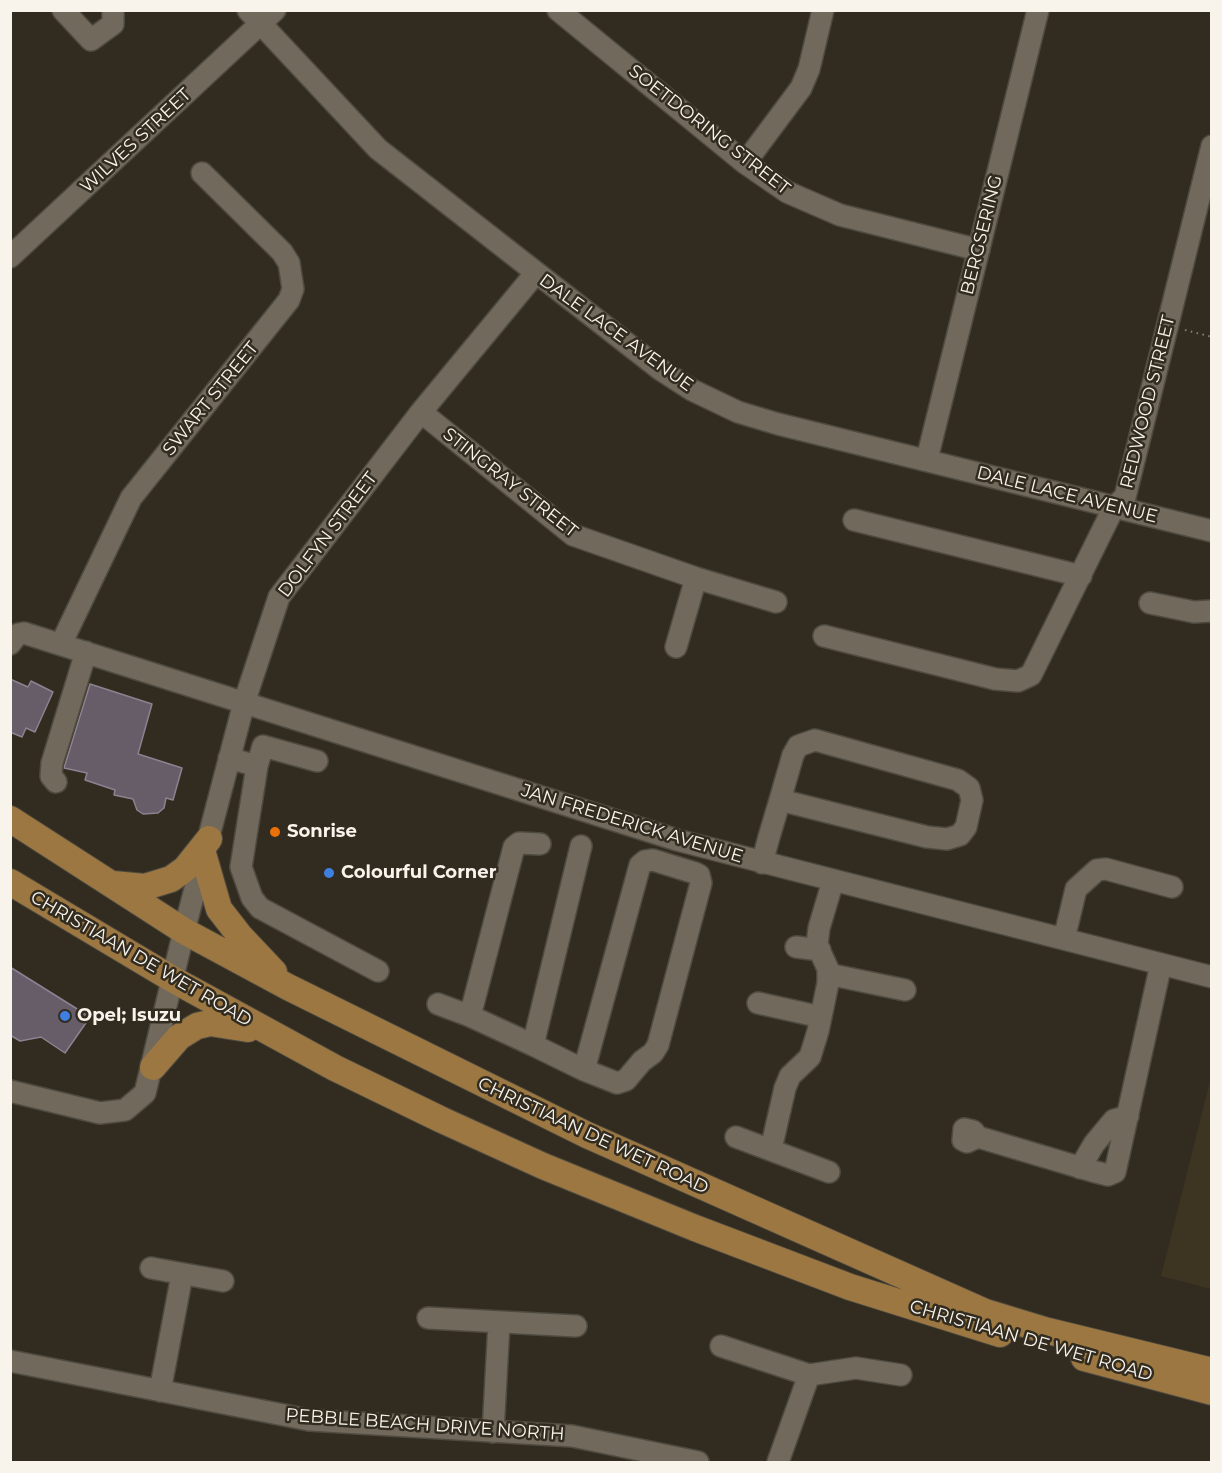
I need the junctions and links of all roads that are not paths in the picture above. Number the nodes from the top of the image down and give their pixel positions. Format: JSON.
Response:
{"nodes":[{"id":1,"x":63,"y":10,"type":"edge"},
{"id":2,"x":113,"y":10,"type":"edge"},
{"id":3,"x":823,"y":10,"type":"edge"},
{"id":4,"x":1038,"y":10,"type":"edge"},
{"id":5,"x":567,"y":14,"type":"edge"},
{"id":6,"x":261,"y":15,"type":"edge"},
{"id":7,"x":1212,"y":146,"type":"edge"},
{"id":8,"x":745,"y":163,"type":"junction"},
{"id":9,"x":202,"y":173,"type":"dead end"},
{"id":10,"x":979,"y":250,"type":"junction"},
{"id":11,"x":10,"y":257,"type":"edge"},
{"id":12,"x":535,"y":274,"type":"junction"},
{"id":13,"x":421,"y":412,"type":"junction"},
{"id":14,"x":927,"y":459,"type":"junction"},
{"id":15,"x":1114,"y":507,"type":"junction"},
{"id":16,"x":854,"y":520,"type":"dead end"},
{"id":17,"x":1212,"y":531,"type":"edge"},
{"id":18,"x":1081,"y":576,"type":"junction"},
{"id":19,"x":696,"y":578,"type":"junction"},
{"id":20,"x":776,"y":602,"type":"dead end"},
{"id":21,"x":1150,"y":603,"type":"dead end"},
{"id":22,"x":1212,"y":611,"type":"edge"},
{"id":23,"x":824,"y":636,"type":"dead end"},
{"id":24,"x":10,"y":644,"type":"edge"},
{"id":25,"x":61,"y":644,"type":"junction"},
{"id":26,"x":676,"y":646,"type":"dead end"},
{"id":27,"x":86,"y":652,"type":"junction"},
{"id":28,"x":244,"y":704,"type":"junction"},
{"id":29,"x":229,"y":758,"type":"junction"},
{"id":30,"x":317,"y":761,"type":"dead end"},
{"id":31,"x":257,"y":766,"type":"junction"},
{"id":32,"x":56,"y":782,"type":"dead end"},
{"id":33,"x":780,"y":800,"type":"junction"},
{"id":34,"x":10,"y":819,"type":"edge"},
{"id":35,"x":540,"y":844,"type":"dead end"},
{"id":36,"x":581,"y":846,"type":"dead end"},
{"id":37,"x":207,"y":848,"type":"junction"},
{"id":38,"x":762,"y":863,"type":"junction"},
{"id":39,"x":833,"y":880,"type":"junction"},
{"id":40,"x":10,"y":882,"type":"edge"},
{"id":41,"x":107,"y":883,"type":"junction"},
{"id":42,"x":1172,"y":887,"type":"dead end"},
{"id":43,"x":184,"y":931,"type":"junction"},
{"id":44,"x":1064,"y":939,"type":"junction"},
{"id":45,"x":796,"y":947,"type":"dead end"},
{"id":46,"x":820,"y":950,"type":"junction"},
{"id":47,"x":1161,"y":964,"type":"junction"},
{"id":48,"x":378,"y":971,"type":"dead end"},
{"id":49,"x":828,"y":974,"type":"junction"},
{"id":50,"x":1212,"y":976,"type":"edge"},
{"id":51,"x":174,"y":980,"type":"junction"},
{"id":52,"x":288,"y":987,"type":"junction"},
{"id":53,"x":905,"y":990,"type":"dead end"},
{"id":54,"x":758,"y":1003,"type":"dead end"},
{"id":55,"x":438,"y":1004,"type":"dead end"},
{"id":56,"x":470,"y":1016,"type":"junction"},
{"id":57,"x":821,"y":1017,"type":"junction"},
{"id":58,"x":286,"y":1041,"type":"junction"},
{"id":59,"x":533,"y":1045,"type":"junction"},
{"id":60,"x":153,"y":1067,"type":"junction"},
{"id":61,"x":584,"y":1070,"type":"junction"},
{"id":62,"x":10,"y":1091,"type":"edge"},
{"id":63,"x":1128,"y":1116,"type":"junction"},
{"id":64,"x":736,"y":1137,"type":"dead end"},
{"id":65,"x":978,"y":1137,"type":"dead end"},
{"id":66,"x":771,"y":1149,"type":"junction"},
{"id":67,"x":1080,"y":1168,"type":"junction"},
{"id":68,"x":829,"y":1172,"type":"dead end"},
{"id":69,"x":151,"y":1268,"type":"dead end"},
{"id":70,"x":182,"y":1275,"type":"junction"},
{"id":71,"x":223,"y":1281,"type":"dead end"},
{"id":72,"x":428,"y":1318,"type":"dead end"},
{"id":73,"x":498,"y":1323,"type":"junction"},
{"id":74,"x":576,"y":1326,"type":"dead end"},
{"id":75,"x":721,"y":1346,"type":"dead end"},
{"id":76,"x":10,"y":1361,"type":"edge"},
{"id":77,"x":1212,"y":1371,"type":"edge"},
{"id":78,"x":809,"y":1375,"type":"junction"},
{"id":79,"x":901,"y":1376,"type":"dead end"},
{"id":80,"x":160,"y":1391,"type":"junction"},
{"id":81,"x":1212,"y":1392,"type":"edge"},
{"id":82,"x":493,"y":1432,"type":"junction"},
{"id":83,"x":699,"y":1462,"type":"edge"},
{"id":84,"x":778,"y":1462,"type":"edge"}],
"edges":[{"from":1,"to":2,"type":"street"},
{"from":3,"to":8,"type":"street"},
{"from":4,"to":10,"type":"street","name":"BERGSERING"},
{"from":5,"to":8,"type":"street","name":"SOETDORING STREET"},
{"from":6,"to":11,"type":"street","name":"WILVES STREET"},
{"from":6,"to":12,"type":"street","name":"DALE LACE AVENUE"},
{"from":7,"to":15,"type":"street","name":"REDWOOD STREET"},
{"from":8,"to":10,"type":"street","name":"SOETDORING STREET"},
{"from":9,"to":25,"type":"street","name":"SWART STREET"},
{"from":10,"to":14,"type":"street","name":"BERGSERING"},
{"from":12,"to":13,"type":"street","name":"DOLFYN STREET"},
{"from":12,"to":14,"type":"street","name":"DALE LACE AVENUE"},
{"from":13,"to":19,"type":"street","name":"STINGRAY STREET"},
{"from":13,"to":28,"type":"street","name":"DOLFYN STREET"},
{"from":14,"to":15,"type":"street","name":"DALE LACE AVENUE"},
{"from":15,"to":17,"type":"street","name":"DALE LACE AVENUE"},
{"from":15,"to":18,"type":"street","name":"REDWOOD STREET"},
{"from":16,"to":18,"type":"street"},
{"from":18,"to":23,"type":"street","name":"REDWOOD STREET"},
{"from":19,"to":20,"type":"street","name":"STINGRAY STREET"},
{"from":19,"to":26,"type":"street"},
{"from":21,"to":22,"type":"street"},
{"from":24,"to":25,"type":"street","name":"JAN FREDERICK AVENUE"},
{"from":25,"to":27,"type":"street","name":"JAN FREDERICK AVENUE"},
{"from":27,"to":28,"type":"street","name":"JAN FREDERICK AVENUE"},
{"from":27,"to":32,"type":"street"},
{"from":28,"to":29,"type":"street","name":"DOLFYN STREET"},
{"from":28,"to":38,"type":"street","name":"JAN FREDERICK AVENUE"},
{"from":29,"to":31,"type":"street"},
{"from":29,"to":37,"type":"street","name":"DOLFYN STREET"},
{"from":30,"to":31,"type":"street"},
{"from":31,"to":48,"type":"street"},
{"from":33,"to":33,"type":"street"},
{"from":33,"to":38,"type":"street"},
{"from":34,"to":41,"type":"main road","name":"CHRISTIAAN DE WET ROAD"},
{"from":35,"to":56,"type":"street"},
{"from":36,"to":59,"type":"street"},
{"from":37,"to":41,"type":"main road"},
{"from":37,"to":43,"type":"street","name":"DOLFYN STREET"},
{"from":37,"to":52,"type":"main road"},
{"from":38,"to":39,"type":"street","name":"JAN FREDERICK AVENUE"},
{"from":39,"to":44,"type":"street","name":"JAN FREDERICK AVENUE"},
{"from":39,"to":46,"type":"street"},
{"from":40,"to":51,"type":"main road","name":"CHRISTIAAN DE WET ROAD"},
{"from":41,"to":43,"type":"main road","name":"CHRISTIAAN DE WET ROAD"},
{"from":42,"to":44,"type":"street"},
{"from":43,"to":51,"type":"street","name":"DOLFYN STREET"},
{"from":43,"to":52,"type":"main road","name":"CHRISTIAAN DE WET ROAD"},
{"from":44,"to":47,"type":"street","name":"JAN FREDERICK AVENUE"},
{"from":45,"to":46,"type":"street"},
{"from":46,"to":49,"type":"street"},
{"from":47,"to":50,"type":"street","name":"JAN FREDERICK AVENUE"},
{"from":47,"to":63,"type":"street"},
{"from":49,"to":53,"type":"street"},
{"from":49,"to":57,"type":"street"},
{"from":51,"to":58,"type":"main road","name":"CHRISTIAAN DE WET ROAD"},
{"from":51,"to":60,"type":"street","name":"DOLFYN STREET"},
{"from":52,"to":77,"type":"main road","name":"CHRISTIAAN DE WET ROAD"},
{"from":54,"to":57,"type":"street"},
{"from":55,"to":56,"type":"street"},
{"from":56,"to":59,"type":"street"},
{"from":57,"to":66,"type":"street"},
{"from":58,"to":60,"type":"main road"},
{"from":58,"to":81,"type":"main road","name":"CHRISTIAAN DE WET ROAD"},
{"from":59,"to":61,"type":"street"},
{"from":60,"to":62,"type":"street","name":"DOLFYN STREET"},
{"from":61,"to":61,"type":"street"},
{"from":63,"to":67,"type":"street"},
{"from":63,"to":67,"type":"street"},
{"from":64,"to":66,"type":"street"},
{"from":65,"to":67,"type":"street"},
{"from":66,"to":68,"type":"street"},
{"from":69,"to":70,"type":"street"},
{"from":70,"to":71,"type":"street"},
{"from":70,"to":80,"type":"street"},
{"from":72,"to":73,"type":"street"},
{"from":73,"to":74,"type":"street"},
{"from":73,"to":82,"type":"street"},
{"from":75,"to":78,"type":"street"},
{"from":76,"to":80,"type":"street","name":"PEBBLE BEACH DRIVE NORTH"},
{"from":78,"to":79,"type":"street"},
{"from":78,"to":84,"type":"street"},
{"from":80,"to":82,"type":"street","name":"PEBBLE BEACH DRIVE NORTH"},
{"from":82,"to":83,"type":"street","name":"PEBBLE BEACH DRIVE NORTH"}]}
